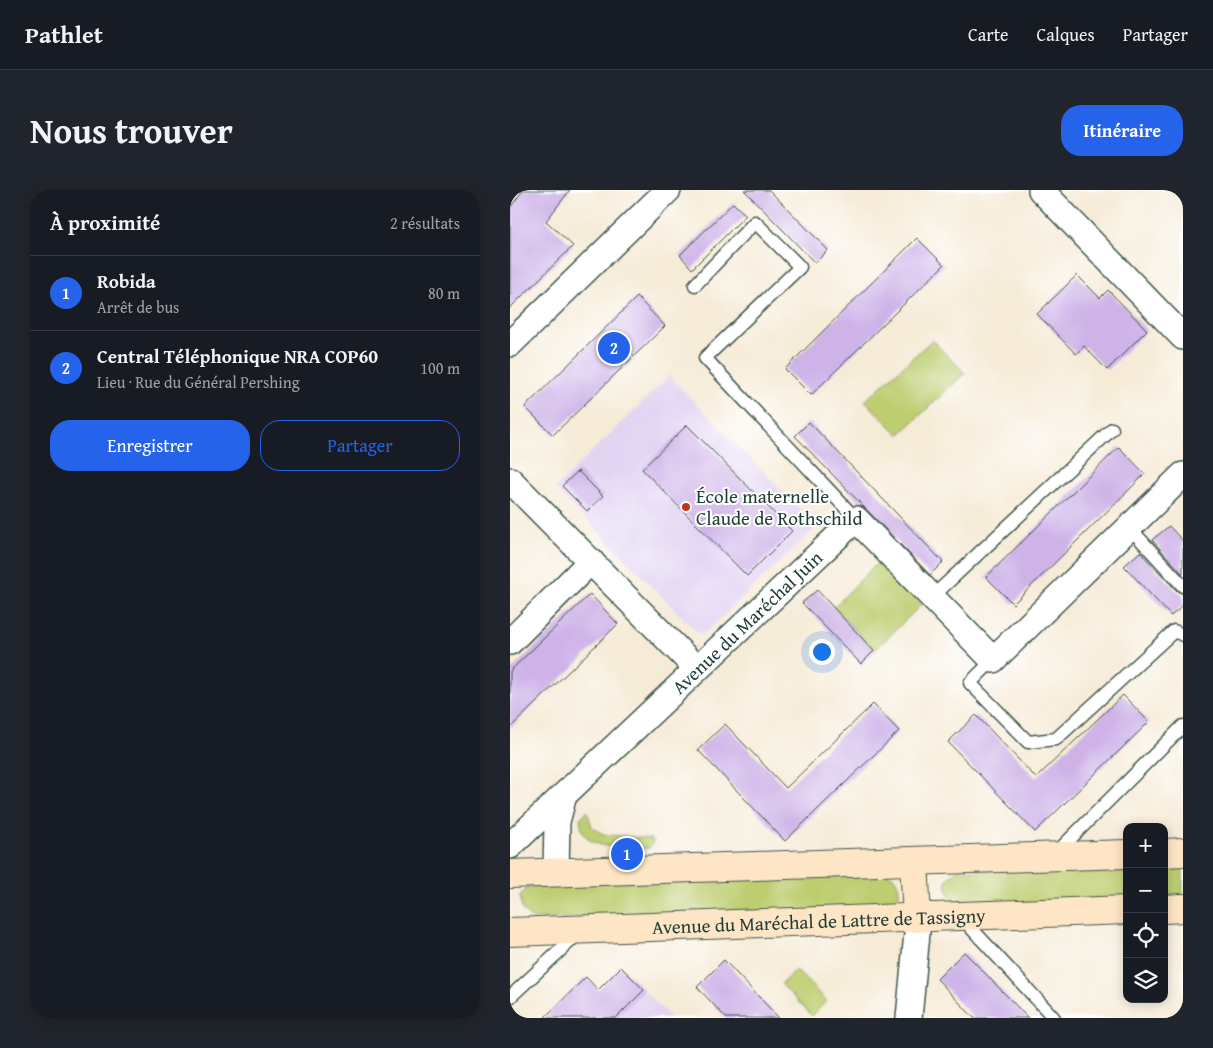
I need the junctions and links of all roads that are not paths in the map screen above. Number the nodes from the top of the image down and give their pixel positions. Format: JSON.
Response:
{"nodes":[{"id":1,"x":668,"y":190,"type":"edge"},
{"id":2,"x":1041,"y":190,"type":"edge"},
{"id":3,"x":695,"y":285,"type":"dead end"},
{"id":4,"x":1183,"y":337,"type":"edge"},
{"id":5,"x":510,"y":344,"type":"edge"},
{"id":6,"x":1112,"y":429,"type":"dead end"},
{"id":7,"x":1183,"y":475,"type":"edge"},
{"id":8,"x":510,"y":480,"type":"edge"},
{"id":9,"x":856,"y":518,"type":"junction"},
{"id":10,"x":1129,"y":527,"type":"junction"},
{"id":11,"x":590,"y":562,"type":"junction"},
{"id":12,"x":1183,"y":586,"type":"edge"},
{"id":13,"x":932,"y":597,"type":"junction"},
{"id":14,"x":1183,"y":635,"type":"edge"},
{"id":15,"x":510,"y":642,"type":"edge"},
{"id":16,"x":993,"y":660,"type":"junction"},
{"id":17,"x":697,"y":669,"type":"junction"},
{"id":18,"x":1183,"y":726,"type":"edge"},
{"id":19,"x":564,"y":795,"type":"junction"},
{"id":20,"x":510,"y":846,"type":"edge"},
{"id":21,"x":1183,"y":852,"type":"edge"},
{"id":22,"x":1168,"y":853,"type":"edge"},
{"id":23,"x":1123,"y":854,"type":"edge"},
{"id":24,"x":1052,"y":856,"type":"junction"},
{"id":25,"x":914,"y":861,"type":"junction"},
{"id":26,"x":556,"y":872,"type":"junction"},
{"id":27,"x":510,"y":874,"type":"edge"},
{"id":28,"x":1183,"y":908,"type":"edge"},
{"id":29,"x":1168,"y":909,"type":"edge"},
{"id":30,"x":1123,"y":910,"type":"edge"},
{"id":31,"x":960,"y":916,"type":"junction"},
{"id":32,"x":917,"y":918,"type":"junction"},
{"id":33,"x":582,"y":930,"type":"junction"},
{"id":34,"x":510,"y":932,"type":"edge"},
{"id":35,"x":510,"y":997,"type":"edge"},
{"id":36,"x":909,"y":1018,"type":"edge"},
{"id":37,"x":1054,"y":1018,"type":"edge"}],
"edges":[{"from":1,"to":5,"type":"street"},
{"from":2,"to":4,"type":"street"},
{"from":3,"to":9,"type":"lane"},
{"from":6,"to":13,"type":"lane"},
{"from":7,"to":10,"type":"street"},
{"from":8,"to":11,"type":"street"},
{"from":9,"to":13,"type":"street"},
{"from":9,"to":17,"type":"street","name":"Avenue du Maréchal Juin"},
{"from":10,"to":12,"type":"lane"},
{"from":10,"to":16,"type":"street"},
{"from":11,"to":15,"type":"street"},
{"from":11,"to":17,"type":"street"},
{"from":13,"to":16,"type":"street"},
{"from":14,"to":16,"type":"lane"},
{"from":17,"to":19,"type":"street","name":"Avenue du Maréchal Juin"},
{"from":18,"to":24,"type":"lane"},
{"from":19,"to":20,"type":"street","name":"Avenue du Maréchal Juin"},
{"from":19,"to":26,"type":"street"},
{"from":21,"to":22,"type":"street"},
{"from":23,"to":24,"type":"street"},
{"from":24,"to":25,"type":"street"},
{"from":25,"to":26,"type":"street"},
{"from":25,"to":32,"type":"street"},
{"from":26,"to":27,"type":"street"},
{"from":28,"to":29,"type":"street"},
{"from":30,"to":31,"type":"street","name":"Avenue du Maréchal de Lattre de Tassigny"},
{"from":31,"to":32,"type":"street","name":"Avenue du Maréchal de Lattre de Tassigny"},
{"from":31,"to":37,"type":"lane"},
{"from":32,"to":33,"type":"street","name":"Avenue du Maréchal de Lattre de Tassigny"},
{"from":32,"to":36,"type":"street"},
{"from":33,"to":34,"type":"street","name":"Avenue du Maréchal de Lattre de Tassigny"},
{"from":33,"to":35,"type":"lane"}]}
